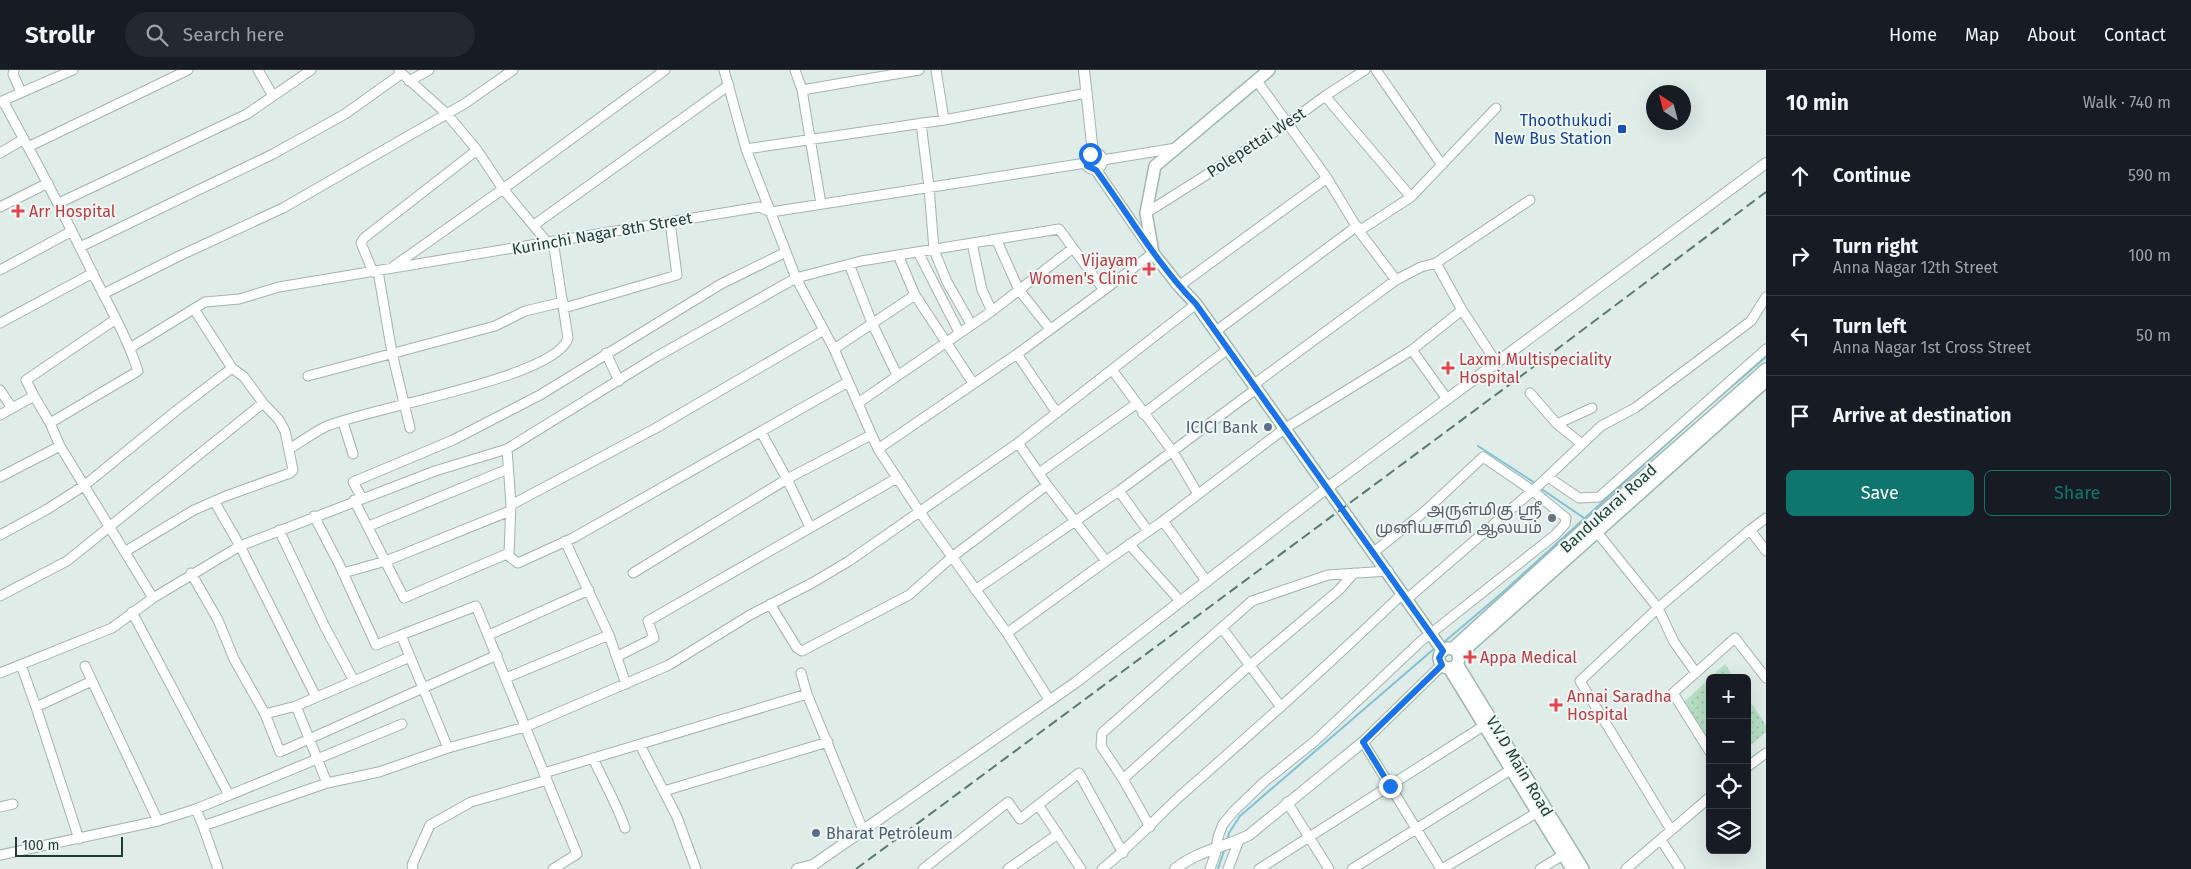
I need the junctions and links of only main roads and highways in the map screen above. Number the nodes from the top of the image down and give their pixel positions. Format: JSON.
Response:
{"nodes":[{"id":1,"x":1269,"y":70,"type":"edge"},
{"id":2,"x":1766,"y":369,"type":"edge"},
{"id":3,"x":1765,"y":386,"type":"edge"},
{"id":4,"x":1446,"y":653,"type":"junction"},
{"id":5,"x":1572,"y":869,"type":"edge"},
{"id":6,"x":1583,"y":869,"type":"edge"}],
"edges":[{"from":1,"to":4,"type":"main road"},
{"from":2,"to":4,"type":"main road","name":"Bandukarai Road"},
{"from":3,"to":4,"type":"main road","name":"Bandukarai Road"},
{"from":4,"to":5,"type":"main road","name":"V.V.D Main Road"},
{"from":4,"to":6,"type":"main road","name":"V.V.D Main Road"}]}
